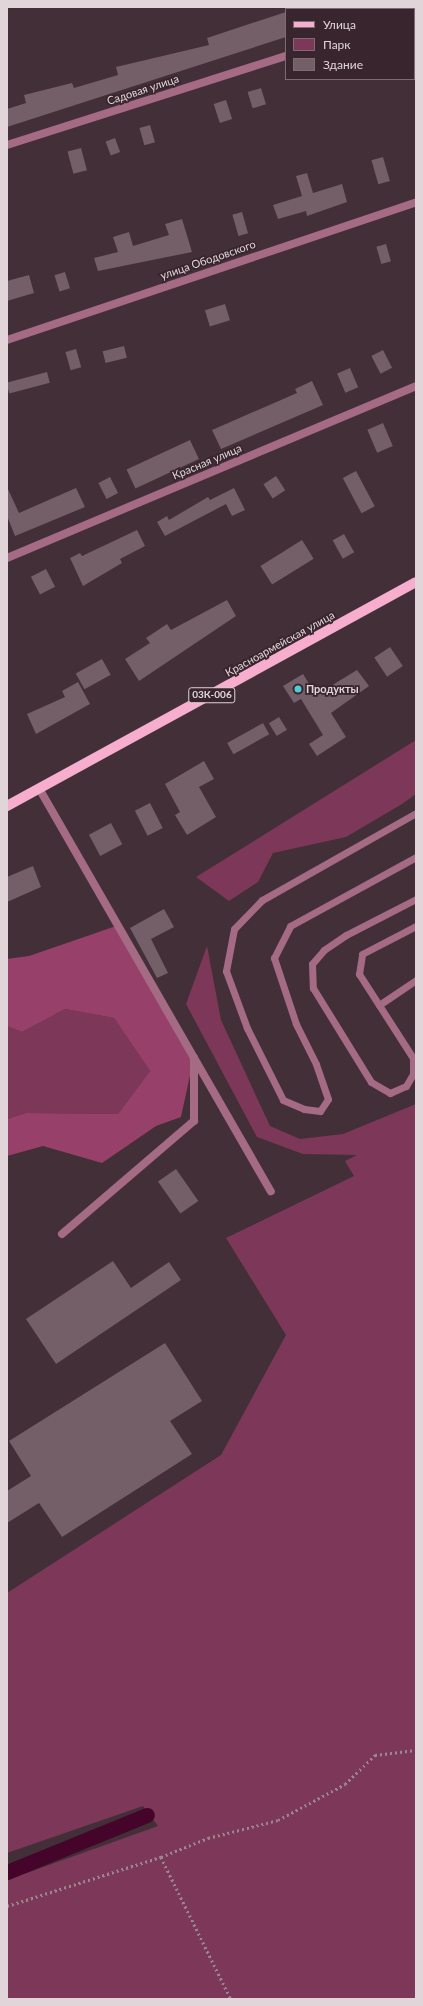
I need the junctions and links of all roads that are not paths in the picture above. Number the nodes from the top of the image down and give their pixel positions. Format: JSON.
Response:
{"nodes":[{"id":1,"x":285,"y":56,"type":"edge"},
{"id":2,"x":7,"y":145,"type":"edge"},
{"id":3,"x":416,"y":202,"type":"edge"},
{"id":4,"x":7,"y":340,"type":"edge"},
{"id":5,"x":416,"y":386,"type":"edge"},
{"id":6,"x":7,"y":558,"type":"edge"},
{"id":7,"x":416,"y":582,"type":"edge"},
{"id":8,"x":40,"y":790,"type":"junction"},
{"id":9,"x":7,"y":806,"type":"edge"},
{"id":10,"x":416,"y":813,"type":"edge"},
{"id":11,"x":416,"y":857,"type":"edge"},
{"id":12,"x":416,"y":899,"type":"edge"},
{"id":13,"x":416,"y":926,"type":"edge"},
{"id":14,"x":416,"y":980,"type":"edge"},
{"id":15,"x":379,"y":1005,"type":"junction"},
{"id":16,"x":194,"y":1057,"type":"junction"},
{"id":17,"x":271,"y":1191,"type":"dead end"},
{"id":18,"x":62,"y":1234,"type":"dead end"}],
"edges":[{"from":1,"to":2,"type":"street","name":"Садовая улица"},
{"from":3,"to":4,"type":"street","name":"улица Ободовского"},
{"from":5,"to":6,"type":"street","name":"Красная улица"},
{"from":7,"to":8,"type":"main road","name":"Красноармейская улица","number":"03К-006"},
{"from":8,"to":9,"type":"main road","name":"Красноармейская улица","number":"03К-006"},
{"from":8,"to":16,"type":"street"},
{"from":10,"to":11,"type":"lane"},
{"from":12,"to":15,"type":"lane"},
{"from":13,"to":15,"type":"lane"},
{"from":14,"to":15,"type":"lane"},
{"from":16,"to":17,"type":"street"},
{"from":16,"to":18,"type":"street"}]}
